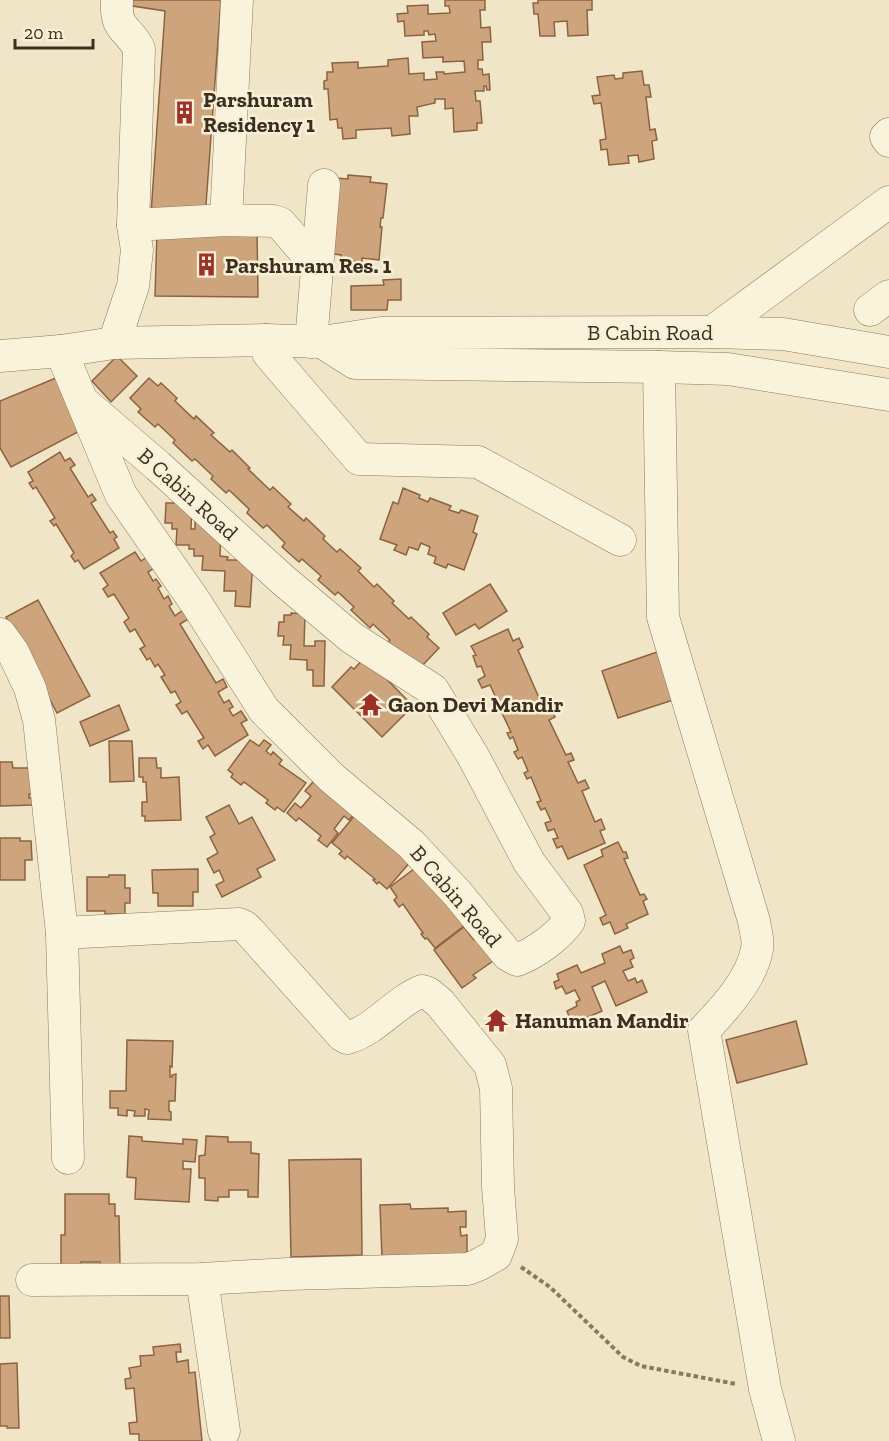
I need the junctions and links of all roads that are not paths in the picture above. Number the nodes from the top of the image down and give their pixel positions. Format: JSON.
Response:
{"nodes":[{"id":1,"x":117,"y":0,"type":"edge"},
{"id":2,"x":237,"y":0,"type":"edge"},
{"id":3,"x":889,"y":134,"type":"edge"},
{"id":4,"x":889,"y":141,"type":"edge"},
{"id":5,"x":324,"y":185,"type":"dead end"},
{"id":6,"x":889,"y":202,"type":"edge"},
{"id":7,"x":226,"y":220,"type":"junction"},
{"id":8,"x":133,"y":225,"type":"junction"},
{"id":9,"x":317,"y":266,"type":"junction"},
{"id":10,"x":712,"y":332,"type":"junction"},
{"id":11,"x":266,"y":340,"type":"junction"},
{"id":12,"x":316,"y":342,"type":"junction"},
{"id":13,"x":114,"y":343,"type":"junction"},
{"id":14,"x":61,"y":351,"type":"junction"},
{"id":15,"x":889,"y":351,"type":"edge"},
{"id":16,"x":0,"y":356,"type":"edge"},
{"id":17,"x":659,"y":367,"type":"junction"},
{"id":18,"x":889,"y":394,"type":"edge"},
{"id":19,"x":82,"y":401,"type":"junction"},
{"id":20,"x":620,"y":540,"type":"dead end"},
{"id":21,"x":0,"y":634,"type":"edge"},
{"id":22,"x":62,"y":933,"type":"junction"},
{"id":23,"x":68,"y":1158,"type":"dead end"},
{"id":24,"x":202,"y":1279,"type":"junction"},
{"id":25,"x":32,"y":1280,"type":"dead end"},
{"id":26,"x":225,"y":1431,"type":"dead end"},
{"id":27,"x":779,"y":1441,"type":"edge"}],
"edges":[{"from":1,"to":8,"type":"street"},
{"from":2,"to":7,"type":"street"},
{"from":3,"to":4,"type":"street"},
{"from":5,"to":9,"type":"street"},
{"from":6,"to":10,"type":"street"},
{"from":7,"to":8,"type":"street"},
{"from":7,"to":9,"type":"street"},
{"from":8,"to":13,"type":"street"},
{"from":9,"to":12,"type":"street"},
{"from":10,"to":12,"type":"street","name":"B Cabin Road"},
{"from":10,"to":15,"type":"street","name":"B Cabin Road"},
{"from":11,"to":12,"type":"street","name":"B Cabin Road"},
{"from":11,"to":13,"type":"street","name":"B Cabin Road"},
{"from":11,"to":20,"type":"street"},
{"from":12,"to":17,"type":"street"},
{"from":13,"to":14,"type":"street","name":"B Cabin Road"},
{"from":14,"to":16,"type":"street","name":"B Cabin Road"},
{"from":14,"to":19,"type":"street","name":"B Cabin Road"},
{"from":17,"to":18,"type":"street"},
{"from":17,"to":27,"type":"street"},
{"from":19,"to":19,"type":"street","name":"B Cabin Road"},
{"from":21,"to":22,"type":"street"},
{"from":22,"to":23,"type":"street"},
{"from":22,"to":24,"type":"street"},
{"from":24,"to":25,"type":"street"},
{"from":24,"to":26,"type":"street"}]}
